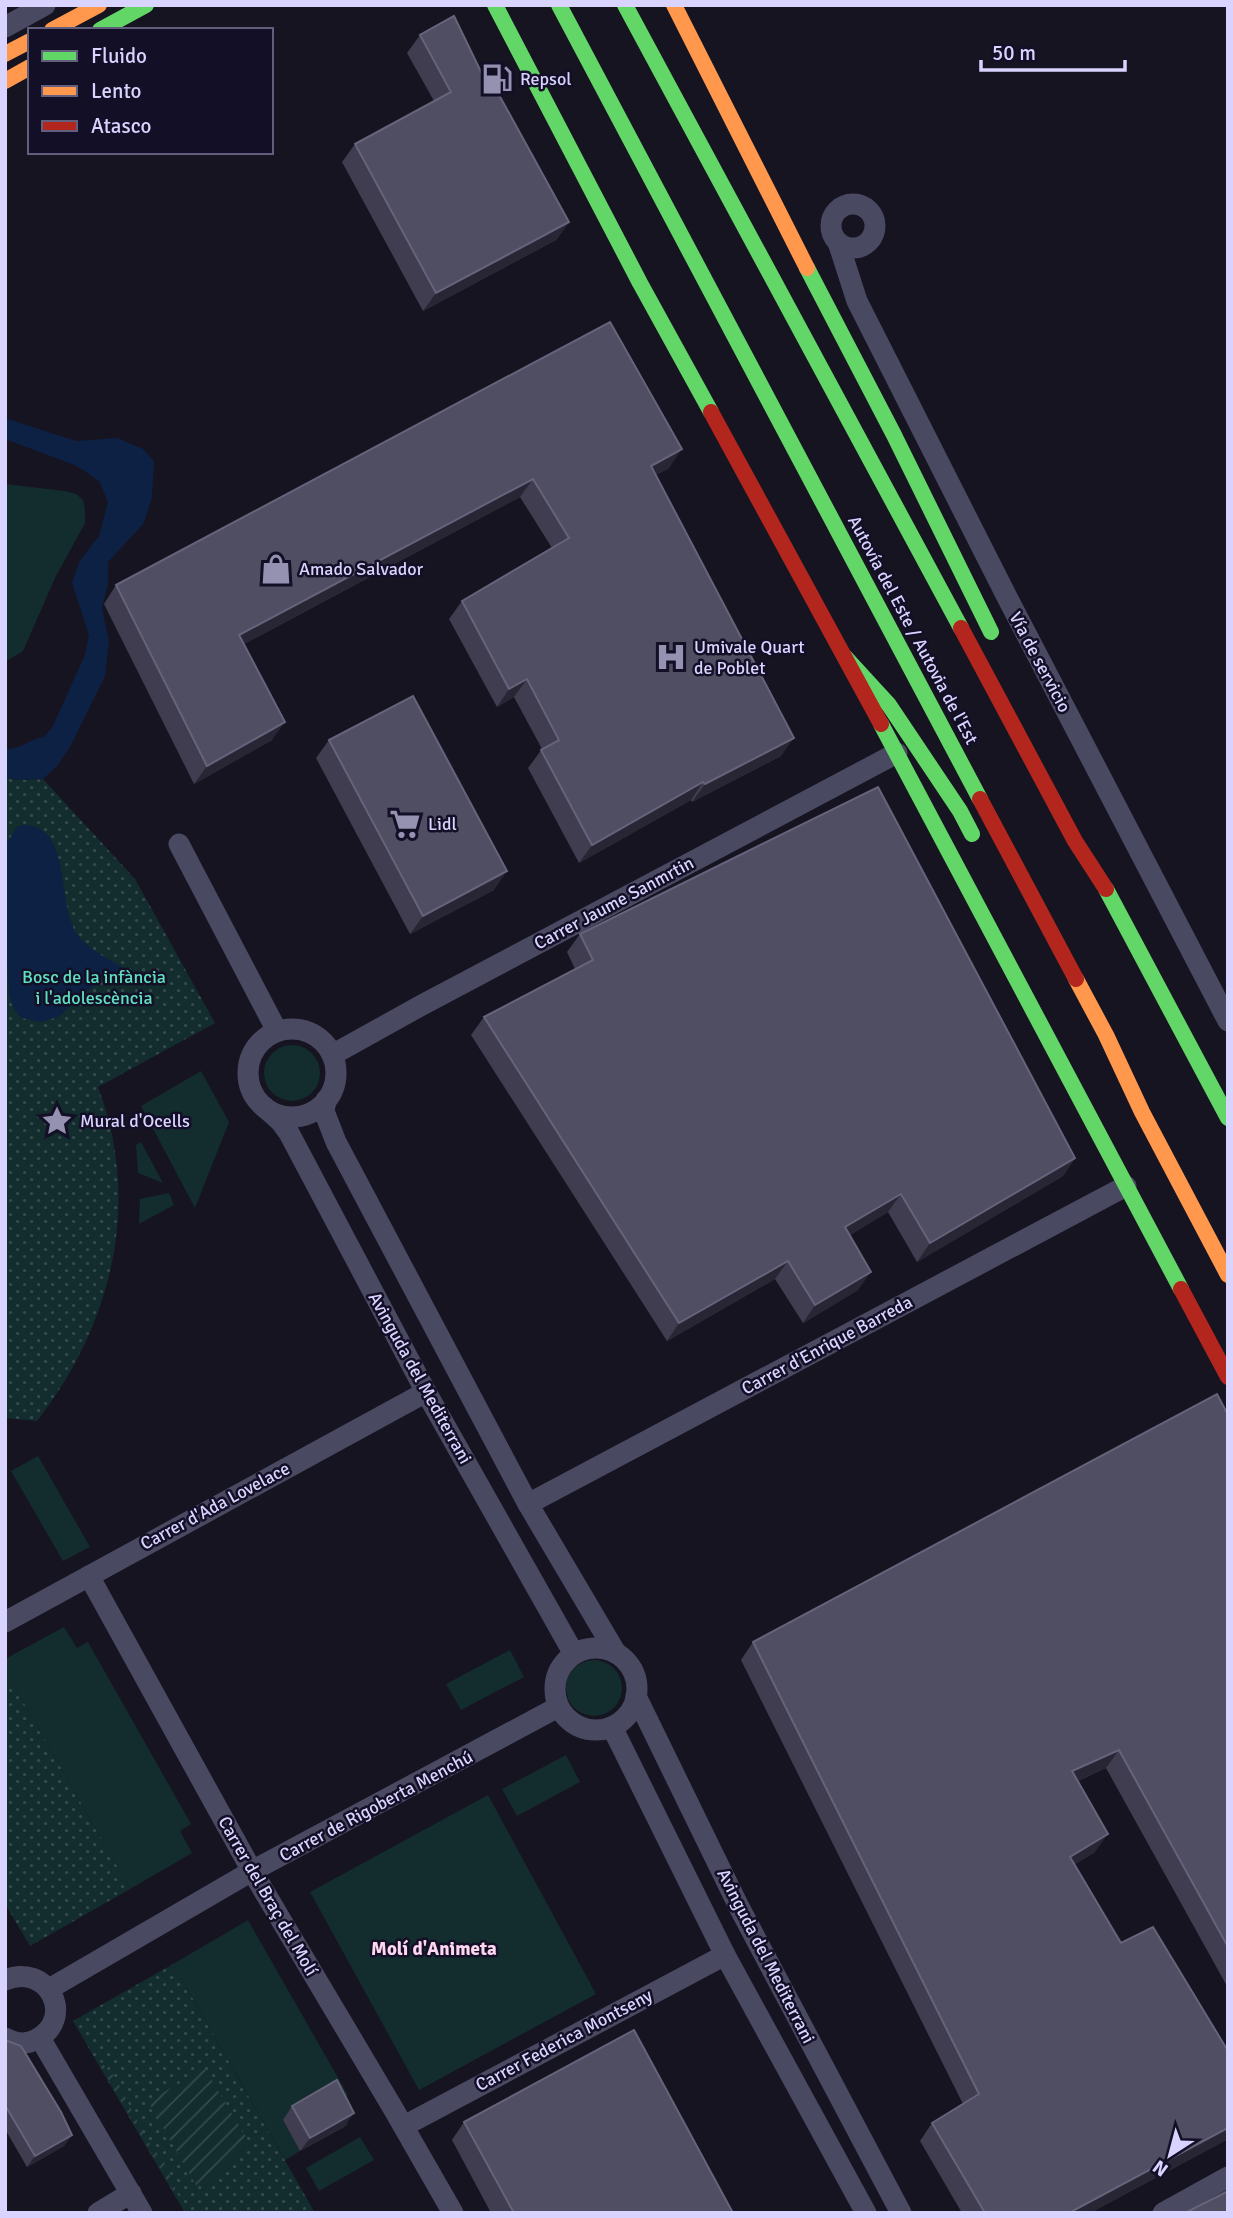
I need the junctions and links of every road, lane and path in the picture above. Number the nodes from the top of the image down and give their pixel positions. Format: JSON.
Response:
{"nodes":[{"id":1,"x":45,"y":5,"type":"edge"},
{"id":2,"x":99,"y":5,"type":"edge"},
{"id":3,"x":146,"y":5,"type":"edge"},
{"id":4,"x":495,"y":5,"type":"edge"},
{"id":5,"x":559,"y":5,"type":"edge"},
{"id":6,"x":625,"y":5,"type":"edge"},
{"id":7,"x":674,"y":5,"type":"edge"},
{"id":8,"x":5,"y":27,"type":"edge"},
{"id":9,"x":56,"y":28,"type":"edge"},
{"id":10,"x":104,"y":28,"type":"edge"},
{"id":11,"x":28,"y":42,"type":"edge"},
{"id":12,"x":5,"y":54,"type":"edge"},
{"id":13,"x":28,"y":68,"type":"edge"},
{"id":14,"x":5,"y":81,"type":"edge"},
{"id":15,"x":838,"y":242,"type":"junction"},
{"id":16,"x":860,"y":247,"type":"junction"},
{"id":17,"x":857,"y":301,"type":"junction"},
{"id":18,"x":1000,"y":652,"type":"dead end"},
{"id":19,"x":845,"y":657,"type":"junction"},
{"id":20,"x":897,"y":753,"type":"junction"},
{"id":21,"x":179,"y":844,"type":"dead end"},
{"id":22,"x":1094,"y":844,"type":"dead end"},
{"id":23,"x":979,"y":846,"type":"dead end"},
{"id":24,"x":1099,"y":876,"type":"junction"},
{"id":25,"x":1228,"y":1021,"type":"edge"},
{"id":26,"x":277,"y":1031,"type":"junction"},
{"id":27,"x":332,"y":1055,"type":"junction"},
{"id":28,"x":1106,"y":1069,"type":"dead end"},
{"id":29,"x":326,"y":1100,"type":"junction"},
{"id":30,"x":262,"y":1105,"type":"junction"},
{"id":31,"x":1142,"y":1112,"type":"junction"},
{"id":32,"x":1228,"y":1118,"type":"edge"},
{"id":33,"x":1126,"y":1185,"type":"junction"},
{"id":34,"x":1228,"y":1275,"type":"edge"},
{"id":35,"x":1228,"y":1377,"type":"edge"},
{"id":36,"x":426,"y":1392,"type":"junction"},
{"id":37,"x":528,"y":1504,"type":"junction"},
{"id":38,"x":89,"y":1576,"type":"junction"},
{"id":39,"x":5,"y":1622,"type":"edge"},
{"id":40,"x":616,"y":1653,"type":"junction"},
{"id":41,"x":574,"y":1654,"type":"junction"},
{"id":42,"x":636,"y":1696,"type":"junction"},
{"id":43,"x":558,"y":1707,"type":"junction"},
{"id":44,"x":612,"y":1727,"type":"junction"},
{"id":45,"x":252,"y":1871,"type":"junction"},
{"id":46,"x":725,"y":1955,"type":"junction"},
{"id":47,"x":6,"y":1978,"type":"edge"},
{"id":48,"x":49,"y":1989,"type":"junction"},
{"id":49,"x":5,"y":2038,"type":"edge"},
{"id":50,"x":40,"y":2038,"type":"junction"},
{"id":51,"x":404,"y":2126,"type":"junction"},
{"id":52,"x":1228,"y":2177,"type":"edge"},
{"id":53,"x":131,"y":2193,"type":"junction"},
{"id":54,"x":858,"y":2210,"type":"edge"},
{"id":55,"x":98,"y":2213,"type":"edge"},
{"id":56,"x":142,"y":2213,"type":"edge"},
{"id":57,"x":453,"y":2213,"type":"edge"},
{"id":58,"x":901,"y":2213,"type":"edge"},
{"id":59,"x":1163,"y":2213,"type":"edge"}],
"edges":[{"from":1,"to":8,"type":"street"},
{"from":2,"to":9,"type":"main road"},
{"from":3,"to":10,"type":"main road"},
{"from":4,"to":19,"type":"main road"},
{"from":5,"to":31,"type":"main road","name":"Autovía del Este / Autovia de l'Est"},
{"from":6,"to":24,"type":"main road"},
{"from":7,"to":18,"type":"main road"},
{"from":11,"to":12,"type":"main road"},
{"from":13,"to":14,"type":"main road"},
{"from":15,"to":16,"type":"street"},
{"from":15,"to":16,"type":"street"},
{"from":15,"to":17,"type":"street","name":"Vía de servicio"},
{"from":16,"to":17,"type":"street"},
{"from":17,"to":25,"type":"street","name":"Vía de servicio"},
{"from":19,"to":20,"type":"main road"},
{"from":19,"to":23,"type":"main road"},
{"from":20,"to":27,"type":"street","name":"Carrer Jaume Sanmrtin"},
{"from":20,"to":33,"type":"main road"},
{"from":21,"to":26,"type":"street"},
{"from":22,"to":24,"type":"main road"},
{"from":24,"to":32,"type":"main road"},
{"from":26,"to":27,"type":"street"},
{"from":26,"to":30,"type":"street"},
{"from":27,"to":29,"type":"street"},
{"from":28,"to":31,"type":"main road"},
{"from":29,"to":30,"type":"street"},
{"from":29,"to":37,"type":"street","name":"Avinguda del Mediterrani"},
{"from":30,"to":36,"type":"street","name":"Avinguda del Mediterrani"},
{"from":31,"to":34,"type":"main road","name":"Autovía del Este / Autovia de l'Est"},
{"from":33,"to":35,"type":"main road"},
{"from":33,"to":37,"type":"street","name":"Carrer d'Enrique Barreda"},
{"from":36,"to":38,"type":"street","name":"Carrer d'Ada Lovelace"},
{"from":36,"to":41,"type":"street","name":"Avinguda del Mediterrani"},
{"from":37,"to":40,"type":"street","name":"Avinguda del Mediterrani"},
{"from":38,"to":39,"type":"street","name":"Carrer d'Ada Lovelace"},
{"from":38,"to":45,"type":"street","name":"Carrer del Braç del Molí"},
{"from":40,"to":41,"type":"street"},
{"from":40,"to":42,"type":"street"},
{"from":41,"to":43,"type":"street"},
{"from":42,"to":44,"type":"street"},
{"from":42,"to":58,"type":"street","name":"Avinguda del Mediterrani"},
{"from":43,"to":44,"type":"street"},
{"from":43,"to":45,"type":"street","name":"Carrer de Rigoberta Menchú"},
{"from":44,"to":46,"type":"street","name":"Avinguda del Mediterrani"},
{"from":45,"to":48,"type":"street","name":"Carrer de Rigoberta Menchú"},
{"from":45,"to":51,"type":"street","name":"Carrer del Braç del Molí"},
{"from":46,"to":51,"type":"street","name":"Carrer Federica Montseny"},
{"from":46,"to":54,"type":"street","name":"Avinguda del Mediterrani"},
{"from":47,"to":48,"type":"street"},
{"from":48,"to":50,"type":"street"},
{"from":49,"to":50,"type":"street"},
{"from":50,"to":53,"type":"street"},
{"from":51,"to":57,"type":"street","name":"Carrer del Braç del Molí"},
{"from":52,"to":59,"type":"street"},
{"from":53,"to":55,"type":"street"},
{"from":53,"to":56,"type":"street"}]}
